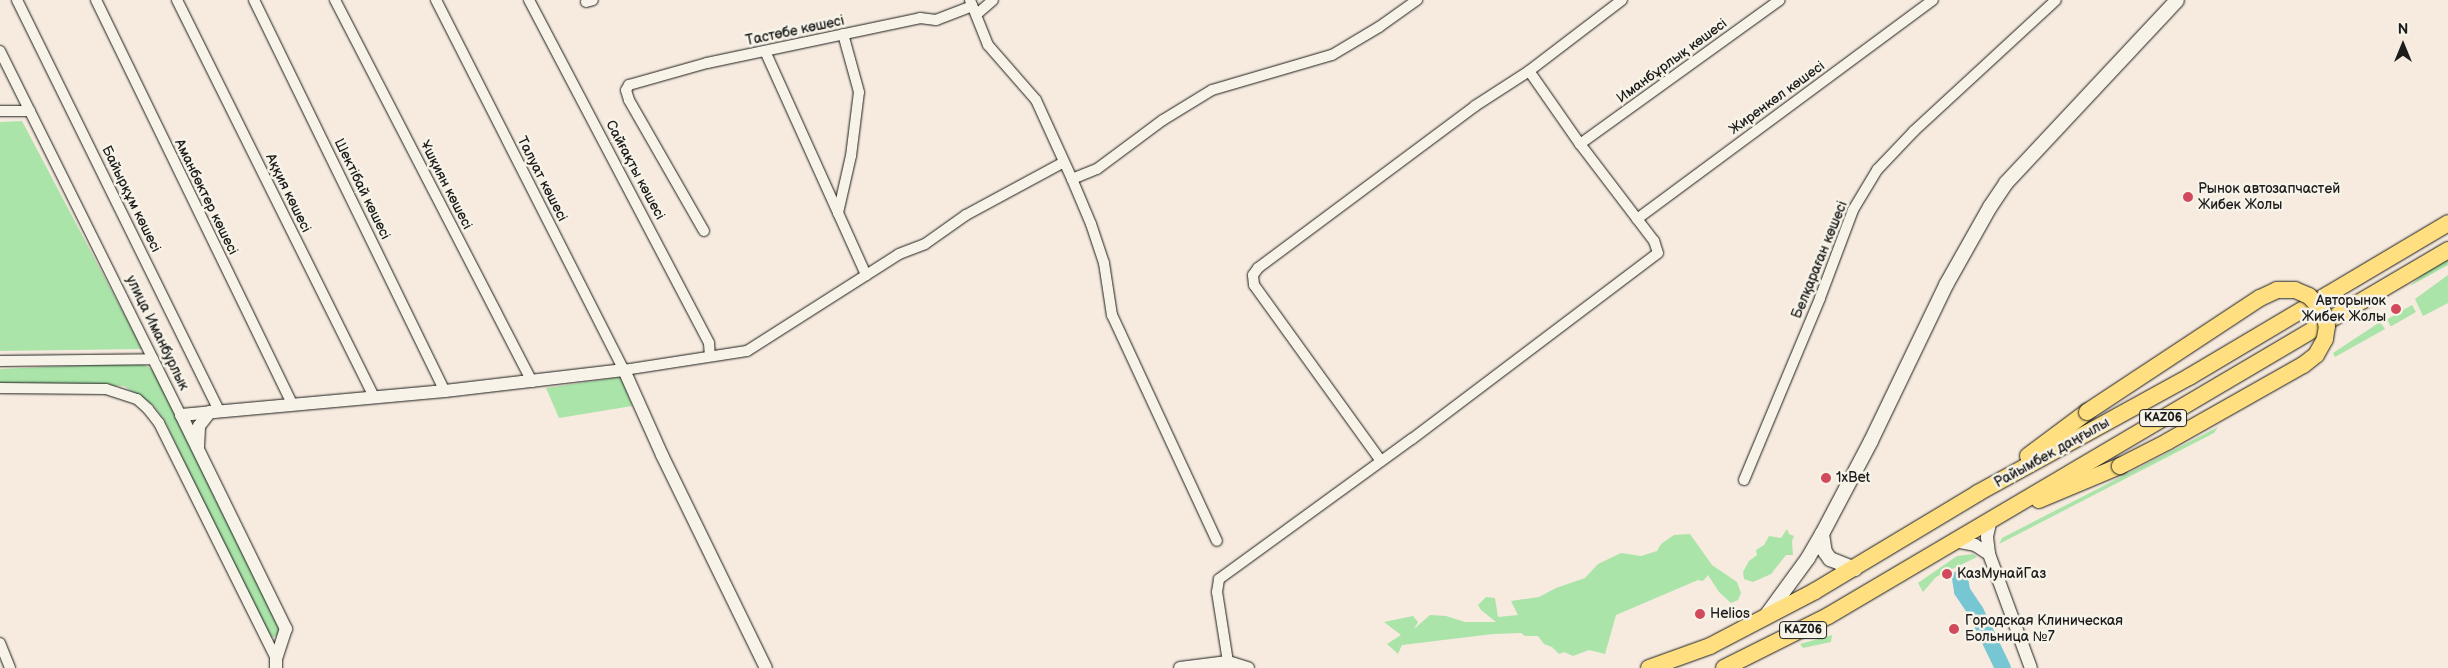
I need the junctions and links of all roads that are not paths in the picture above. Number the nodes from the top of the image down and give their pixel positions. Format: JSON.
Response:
{"nodes":[{"id":1,"x":16,"y":0,"type":"edge"},
{"id":2,"x":96,"y":0,"type":"edge"},
{"id":3,"x":177,"y":0,"type":"edge"},
{"id":4,"x":254,"y":0,"type":"edge"},
{"id":5,"x":335,"y":0,"type":"edge"},
{"id":6,"x":436,"y":0,"type":"edge"},
{"id":7,"x":529,"y":0,"type":"edge"},
{"id":8,"x":993,"y":0,"type":"edge"},
{"id":9,"x":1417,"y":0,"type":"edge"},
{"id":10,"x":1622,"y":0,"type":"edge"},
{"id":11,"x":1780,"y":0,"type":"edge"},
{"id":12,"x":1933,"y":0,"type":"edge"},
{"id":13,"x":2056,"y":0,"type":"edge"},
{"id":14,"x":2177,"y":0,"type":"edge"},
{"id":15,"x":973,"y":7,"type":"edge"},
{"id":16,"x":843,"y":34,"type":"junction"},
{"id":17,"x":0,"y":50,"type":"edge"},
{"id":18,"x":764,"y":51,"type":"junction"},
{"id":19,"x":1529,"y":71,"type":"junction"},
{"id":20,"x":0,"y":111,"type":"edge"},
{"id":21,"x":30,"y":111,"type":"junction"},
{"id":22,"x":1580,"y":144,"type":"junction"},
{"id":23,"x":1064,"y":162,"type":"junction"},
{"id":24,"x":1072,"y":179,"type":"junction"},
{"id":25,"x":838,"y":213,"type":"junction"},
{"id":26,"x":1637,"y":219,"type":"junction"},
{"id":27,"x":2448,"y":223,"type":"edge"},
{"id":28,"x":704,"y":231,"type":"dead end"},
{"id":29,"x":2448,"y":250,"type":"edge"},
{"id":30,"x":866,"y":275,"type":"junction"},
{"id":31,"x":710,"y":356,"type":"junction"},
{"id":32,"x":153,"y":359,"type":"junction"},
{"id":33,"x":0,"y":361,"type":"edge"},
{"id":34,"x":624,"y":370,"type":"junction"},
{"id":35,"x":532,"y":382,"type":"junction"},
{"id":36,"x":0,"y":388,"type":"edge"},
{"id":37,"x":445,"y":391,"type":"junction"},
{"id":38,"x":374,"y":397,"type":"junction"},
{"id":39,"x":293,"y":405,"type":"junction"},
{"id":40,"x":214,"y":412,"type":"junction"},
{"id":41,"x":181,"y":415,"type":"junction"},
{"id":42,"x":198,"y":449,"type":"junction"},
{"id":43,"x":1381,"y":461,"type":"junction"},
{"id":44,"x":1744,"y":480,"type":"dead end"},
{"id":45,"x":1978,"y":493,"type":"junction"},
{"id":46,"x":1991,"y":519,"type":"junction"},
{"id":47,"x":1822,"y":534,"type":"junction"},
{"id":48,"x":1217,"y":541,"type":"dead end"},
{"id":49,"x":1955,"y":541,"type":"junction"},
{"id":50,"x":1989,"y":554,"type":"junction"},
{"id":51,"x":1855,"y":568,"type":"junction"},
{"id":52,"x":1763,"y":620,"type":"junction"},
{"id":53,"x":0,"y":643,"type":"edge"},
{"id":54,"x":1228,"y":662,"type":"junction"},
{"id":55,"x":276,"y":664,"type":"edge"},
{"id":56,"x":10,"y":668,"type":"edge"},
{"id":57,"x":766,"y":668,"type":"edge"},
{"id":58,"x":1180,"y":668,"type":"edge"},
{"id":59,"x":1248,"y":668,"type":"edge"},
{"id":60,"x":1649,"y":668,"type":"edge"},
{"id":61,"x":1724,"y":668,"type":"edge"},
{"id":62,"x":2031,"y":668,"type":"edge"}],
"edges":[{"from":1,"to":40,"type":"street","name":"Байырқұм көшесі"},
{"from":2,"to":39,"type":"street","name":"Аманбөктер көшесі"},
{"from":3,"to":38,"type":"street","name":"Аққия көшесі"},
{"from":4,"to":37,"type":"street","name":"Шектібай көшесі"},
{"from":5,"to":35,"type":"street","name":"Ұшқиян көшесі"},
{"from":6,"to":34,"type":"street","name":"Талуат көшесі"},
{"from":7,"to":31,"type":"street","name":"Сайғақты көшесі"},
{"from":8,"to":15,"type":"street","name":"Тастөбе көшесі"},
{"from":9,"to":24,"type":"street"},
{"from":10,"to":19,"type":"street"},
{"from":11,"to":22,"type":"street","name":"Иманбұрлық көшесі"},
{"from":12,"to":26,"type":"street","name":"Жиренкөл көшесі"},
{"from":13,"to":44,"type":"street","name":"Белқараған көшесі"},
{"from":14,"to":47,"type":"main road"},
{"from":15,"to":16,"type":"street","name":"Тастөбе көшесі"},
{"from":15,"to":23,"type":"street"},
{"from":16,"to":18,"type":"street","name":"Тастөбе көшесі"},
{"from":16,"to":25,"type":"street"},
{"from":17,"to":21,"type":"street","name":"улица Иманбурлык"},
{"from":18,"to":25,"type":"street"},
{"from":18,"to":28,"type":"street","name":"Тастөбе көшесі"},
{"from":19,"to":22,"type":"street"},
{"from":19,"to":43,"type":"street"},
{"from":20,"to":21,"type":"street"},
{"from":21,"to":32,"type":"street","name":"улица Иманбурлык"},
{"from":22,"to":26,"type":"street"},
{"from":23,"to":24,"type":"street"},
{"from":23,"to":30,"type":"street"},
{"from":24,"to":48,"type":"street"},
{"from":25,"to":30,"type":"street"},
{"from":26,"to":43,"type":"street"},
{"from":27,"to":45,"type":"highway","name":"Райымбек даңғылы","number":"KАZ06"},
{"from":29,"to":46,"type":"highway","name":"Райымбек даңғылы","number":"KАZ06"},
{"from":30,"to":31,"type":"street"},
{"from":31,"to":34,"type":"street"},
{"from":32,"to":33,"type":"street"},
{"from":32,"to":41,"type":"street","name":"улица Иманбурлык"},
{"from":34,"to":35,"type":"street"},
{"from":34,"to":57,"type":"street"},
{"from":35,"to":37,"type":"street"},
{"from":36,"to":55,"type":"street"},
{"from":37,"to":38,"type":"street"},
{"from":38,"to":39,"type":"street"},
{"from":39,"to":40,"type":"street"},
{"from":40,"to":41,"type":"street"},
{"from":40,"to":42,"type":"street"},
{"from":41,"to":42,"type":"street","name":"улица Иманбурлык"},
{"from":42,"to":55,"type":"street","name":"улица Иманбурлык"},
{"from":43,"to":54,"type":"street"},
{"from":45,"to":46,"type":"highway","bridge":true},
{"from":45,"to":51,"type":"highway","name":"Райымбек даңғылы","number":"KАZ06"},
{"from":46,"to":49,"type":"highway","name":"Райымбек даңғылы","number":"KАZ06"},
{"from":46,"to":50,"type":"street"},
{"from":47,"to":51,"type":"main road"},
{"from":47,"to":52,"type":"main road"},
{"from":49,"to":50,"type":"street"},
{"from":49,"to":61,"type":"highway","name":"Райымбек даңғылы","number":"KАZ06"},
{"from":50,"to":62,"type":"street"},
{"from":51,"to":52,"type":"highway","name":"Райымбек даңғылы","number":"KАZ06"},
{"from":52,"to":60,"type":"highway","name":"Райымбек даңғылы","number":"KАZ06"},
{"from":53,"to":56,"type":"street"},
{"from":54,"to":58,"type":"street"},
{"from":54,"to":59,"type":"street"}]}
